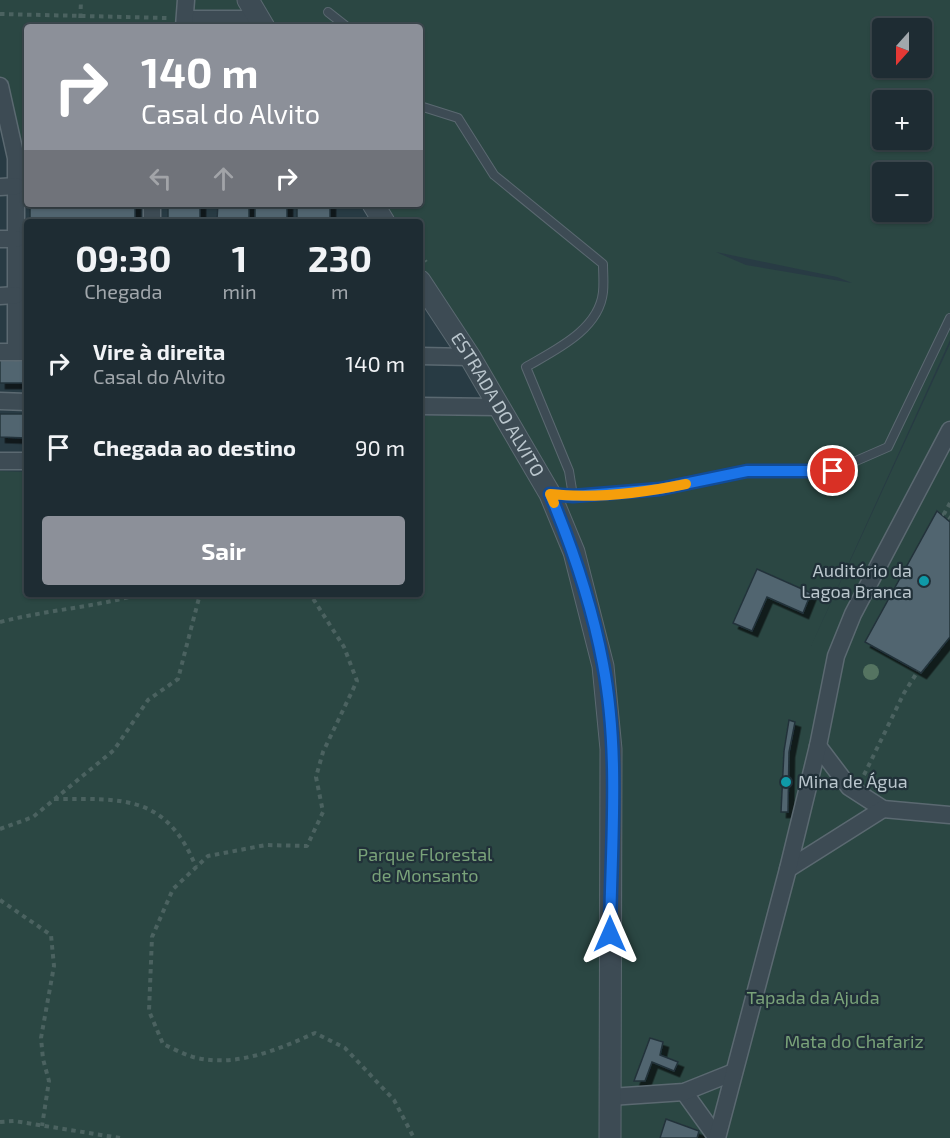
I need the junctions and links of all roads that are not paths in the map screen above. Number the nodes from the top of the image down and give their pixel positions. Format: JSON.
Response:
{"nodes":[{"id":1,"x":186,"y":0,"type":"edge"},
{"id":2,"x":248,"y":0,"type":"edge"},
{"id":3,"x":328,"y":12,"type":"dead end"},
{"id":4,"x":185,"y":23,"type":"edge"},
{"id":5,"x":262,"y":23,"type":"edge"},
{"id":6,"x":343,"y":24,"type":"edge"},
{"id":7,"x":0,"y":86,"type":"edge"},
{"id":8,"x":423,"y":107,"type":"edge"},
{"id":9,"x":5,"y":132,"type":"edge"},
{"id":10,"x":22,"y":158,"type":"edge"},
{"id":11,"x":8,"y":186,"type":"edge"},
{"id":12,"x":8,"y":239,"type":"edge"},
{"id":13,"x":8,"y":296,"type":"edge"},
{"id":14,"x":427,"y":303,"type":"edge"},
{"id":15,"x":950,"y":318,"type":"edge"},
{"id":16,"x":14,"y":352,"type":"edge"},
{"id":17,"x":423,"y":356,"type":"edge"},
{"id":18,"x":470,"y":357,"type":"junction"},
{"id":19,"x":0,"y":401,"type":"edge"},
{"id":20,"x":24,"y":402,"type":"edge"},
{"id":21,"x":423,"y":406,"type":"edge"},
{"id":22,"x":498,"y":407,"type":"junction"},
{"id":23,"x":950,"y":430,"type":"edge"},
{"id":24,"x":0,"y":461,"type":"edge"},
{"id":25,"x":24,"y":461,"type":"edge"},
{"id":26,"x":550,"y":494,"type":"junction"},
{"id":27,"x":573,"y":496,"type":"junction"},
{"id":28,"x":818,"y":746,"type":"junction"},
{"id":29,"x":883,"y":809,"type":"junction"},
{"id":30,"x":950,"y":815,"type":"edge"},
{"id":31,"x":788,"y":869,"type":"junction"},
{"id":32,"x":734,"y":1072,"type":"junction"},
{"id":33,"x":684,"y":1092,"type":"junction"},
{"id":34,"x":610,"y":1097,"type":"junction"},
{"id":35,"x":610,"y":1138,"type":"edge"},
{"id":36,"x":717,"y":1138,"type":"edge"}],
"edges":[{"from":1,"to":4,"type":"street"},
{"from":2,"to":5,"type":"street"},
{"from":3,"to":6,"type":"lane"},
{"from":4,"to":5,"type":"street"},
{"from":7,"to":9,"type":"street"},
{"from":8,"to":27,"type":"lane"},
{"from":9,"to":10,"type":"street"},
{"from":10,"to":11,"type":"street"},
{"from":11,"to":12,"type":"street"},
{"from":12,"to":13,"type":"street"},
{"from":13,"to":16,"type":"street"},
{"from":14,"to":18,"type":"street","name":"ESTRADA DO ALVITO"},
{"from":15,"to":27,"type":"lane"},
{"from":17,"to":18,"type":"street"},
{"from":18,"to":22,"type":"street","name":"ESTRADA DO ALVITO"},
{"from":19,"to":20,"type":"street"},
{"from":21,"to":22,"type":"street"},
{"from":22,"to":26,"type":"street","name":"ESTRADA DO ALVITO"},
{"from":23,"to":28,"type":"street"},
{"from":24,"to":25,"type":"street"},
{"from":26,"to":27,"type":"lane"},
{"from":26,"to":34,"type":"street","name":"ESTRADA DO ALVITO"},
{"from":28,"to":29,"type":"street"},
{"from":28,"to":31,"type":"street"},
{"from":29,"to":30,"type":"street"},
{"from":29,"to":31,"type":"street"},
{"from":31,"to":32,"type":"street"},
{"from":32,"to":33,"type":"street"},
{"from":32,"to":36,"type":"street"},
{"from":33,"to":34,"type":"street"},
{"from":33,"to":36,"type":"street"},
{"from":34,"to":35,"type":"street","name":"ESTRADA DO ALVITO"}]}
